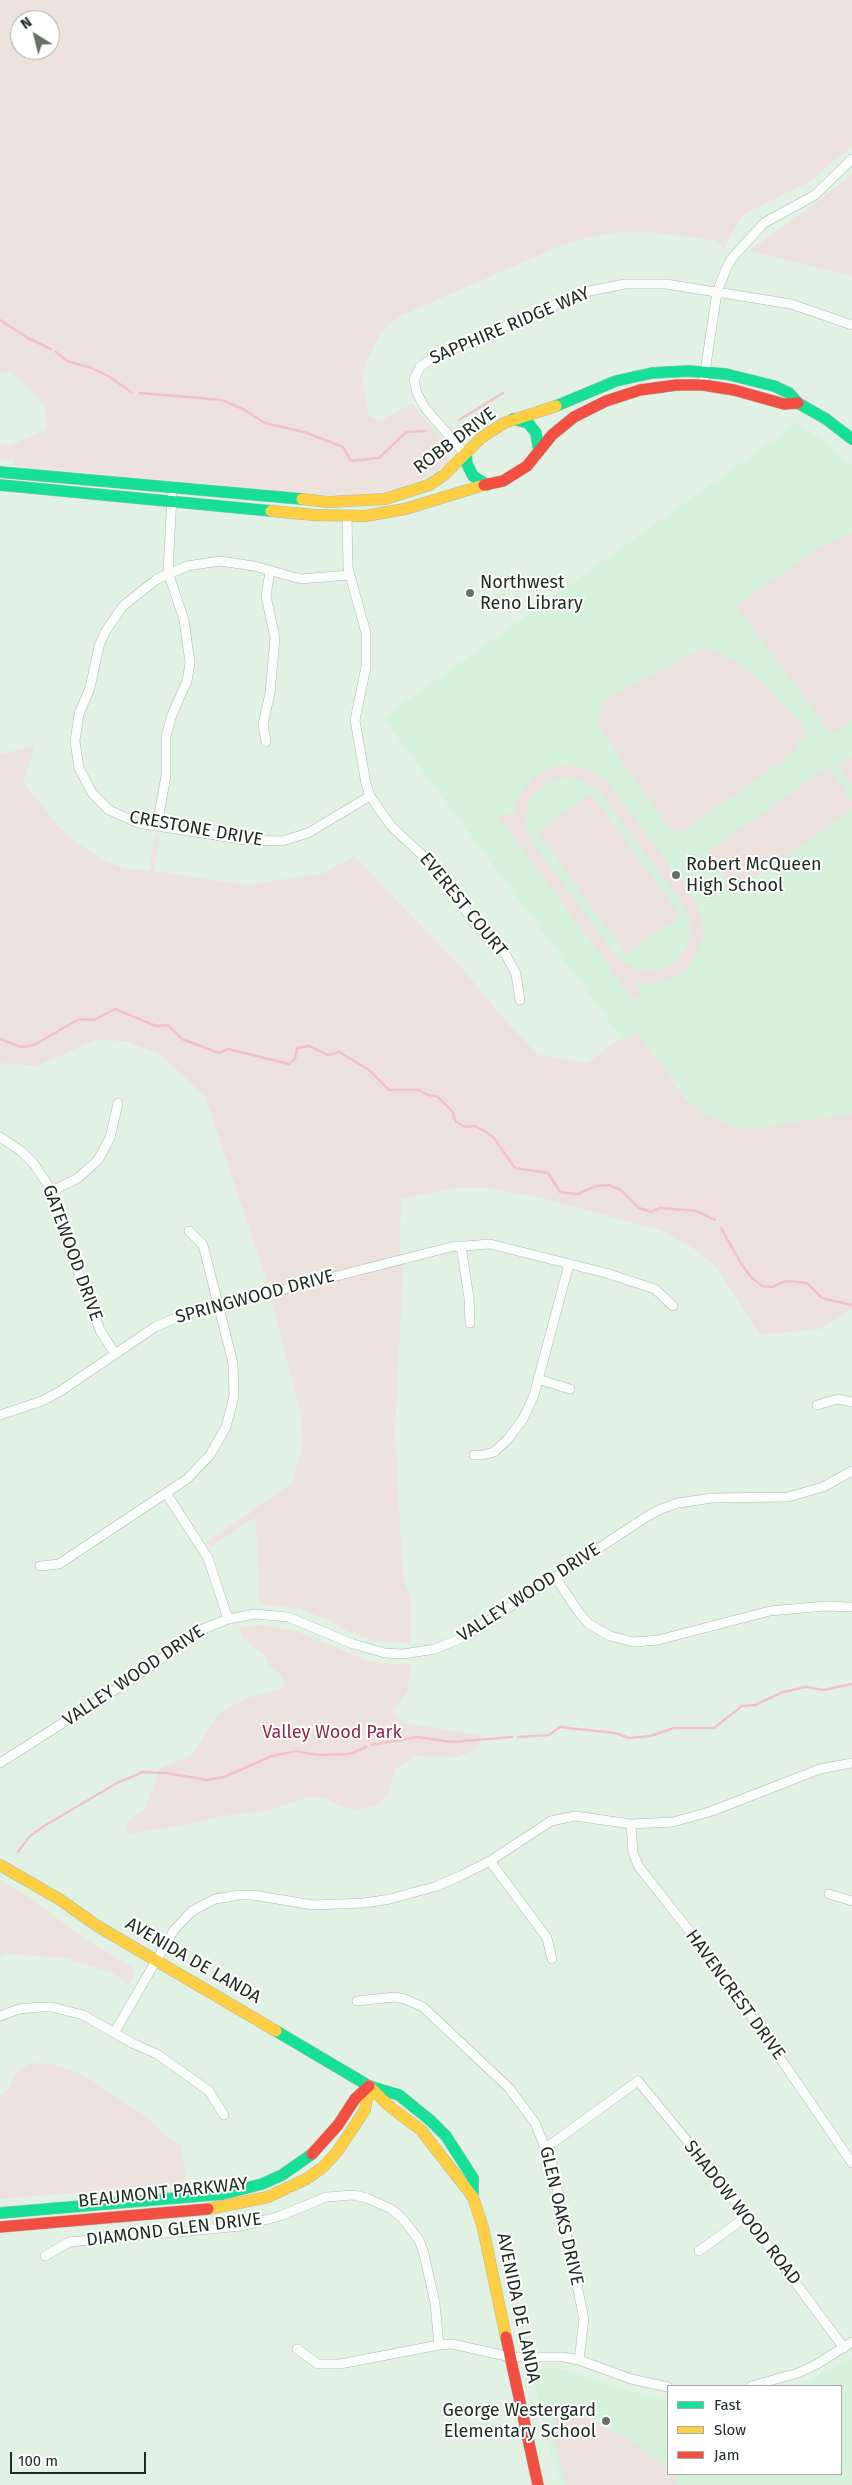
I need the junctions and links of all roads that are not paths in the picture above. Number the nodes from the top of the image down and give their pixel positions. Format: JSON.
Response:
{"nodes":[{"id":1,"x":852,"y":159,"type":"edge"},
{"id":2,"x":717,"y":292,"type":"junction"},
{"id":3,"x":852,"y":326,"type":"edge"},
{"id":4,"x":705,"y":372,"type":"junction"},
{"id":5,"x":703,"y":385,"type":"junction"},
{"id":6,"x":798,"y":403,"type":"junction"},
{"id":7,"x":513,"y":419,"type":"junction"},
{"id":8,"x":852,"y":440,"type":"edge"},
{"id":9,"x":539,"y":451,"type":"junction"},
{"id":10,"x":466,"y":455,"type":"junction"},
{"id":11,"x":0,"y":472,"type":"edge"},
{"id":12,"x":0,"y":485,"type":"edge"},
{"id":13,"x":487,"y":485,"type":"junction"},
{"id":14,"x":172,"y":487,"type":"junction"},
{"id":15,"x":171,"y":501,"type":"junction"},
{"id":16,"x":347,"y":517,"type":"junction"},
{"id":17,"x":270,"y":571,"type":"junction"},
{"id":18,"x":168,"y":572,"type":"junction"},
{"id":19,"x":349,"y":575,"type":"junction"},
{"id":20,"x":266,"y":742,"type":"dead end"},
{"id":21,"x":370,"y":796,"type":"junction"},
{"id":22,"x":157,"y":825,"type":"junction"},
{"id":23,"x":520,"y":1000,"type":"dead end"},
{"id":24,"x":118,"y":1104,"type":"dead end"},
{"id":25,"x":0,"y":1137,"type":"edge"},
{"id":26,"x":52,"y":1191,"type":"junction"},
{"id":27,"x":190,"y":1231,"type":"dead end"},
{"id":28,"x":461,"y":1246,"type":"junction"},
{"id":29,"x":569,"y":1264,"type":"junction"},
{"id":30,"x":219,"y":1305,"type":"junction"},
{"id":31,"x":673,"y":1306,"type":"dead end"},
{"id":32,"x":470,"y":1323,"type":"dead end"},
{"id":33,"x":115,"y":1354,"type":"junction"},
{"id":34,"x":538,"y":1379,"type":"junction"},
{"id":35,"x":570,"y":1390,"type":"dead end"},
{"id":36,"x":852,"y":1402,"type":"edge"},
{"id":37,"x":818,"y":1405,"type":"dead end"},
{"id":38,"x":0,"y":1415,"type":"edge"},
{"id":39,"x":474,"y":1455,"type":"dead end"},
{"id":40,"x":852,"y":1471,"type":"edge"},
{"id":41,"x":166,"y":1493,"type":"junction"},
{"id":42,"x":40,"y":1566,"type":"dead end"},
{"id":43,"x":555,"y":1577,"type":"junction"},
{"id":44,"x":852,"y":1607,"type":"edge"},
{"id":45,"x":228,"y":1619,"type":"junction"},
{"id":46,"x":0,"y":1763,"type":"edge"},
{"id":47,"x":852,"y":1763,"type":"edge"},
{"id":48,"x":631,"y":1824,"type":"junction"},
{"id":49,"x":490,"y":1860,"type":"junction"},
{"id":50,"x":0,"y":1865,"type":"edge"},
{"id":51,"x":829,"y":1894,"type":"dead end"},
{"id":52,"x":852,"y":1900,"type":"edge"},
{"id":53,"x":552,"y":1959,"type":"dead end"},
{"id":54,"x":156,"y":1960,"type":"junction"},
{"id":55,"x":357,"y":2001,"type":"dead end"},
{"id":56,"x":0,"y":2016,"type":"edge"},
{"id":57,"x":114,"y":2033,"type":"junction"},
{"id":58,"x":369,"y":2086,"type":"junction"},
{"id":59,"x":224,"y":2115,"type":"dead end"},
{"id":60,"x":546,"y":2148,"type":"junction"},
{"id":61,"x":852,"y":2163,"type":"edge"},
{"id":62,"x":0,"y":2213,"type":"edge"},
{"id":63,"x":747,"y":2216,"type":"junction"},
{"id":64,"x":0,"y":2227,"type":"edge"},
{"id":65,"x":699,"y":2252,"type":"dead end"},
{"id":66,"x":45,"y":2256,"type":"dead end"},
{"id":67,"x":440,"y":2345,"type":"junction"},
{"id":68,"x":848,"y":2345,"type":"edge"},
{"id":69,"x":297,"y":2349,"type":"dead end"},
{"id":70,"x":511,"y":2356,"type":"junction"},
{"id":71,"x":579,"y":2360,"type":"junction"},
{"id":72,"x":755,"y":2385,"type":"edge"},
{"id":73,"x":667,"y":2387,"type":"edge"},
{"id":74,"x":538,"y":2485,"type":"edge"}],
"edges":[{"from":1,"to":2,"type":"street"},
{"from":2,"to":3,"type":"street","name":"SAPPHIRE RIDGE WAY"},
{"from":2,"to":4,"type":"street"},
{"from":2,"to":10,"type":"street","name":"SAPPHIRE RIDGE WAY"},
{"from":4,"to":5,"type":"street"},
{"from":4,"to":6,"type":"street","name":"ROBB DRIVE"},
{"from":4,"to":7,"type":"street","name":"ROBB DRIVE"},
{"from":5,"to":6,"type":"street","name":"ROBB DRIVE"},
{"from":5,"to":9,"type":"street","name":"ROBB DRIVE"},
{"from":6,"to":8,"type":"street","name":"ROBB DRIVE"},
{"from":7,"to":9,"type":"street"},
{"from":7,"to":10,"type":"street","name":"ROBB DRIVE"},
{"from":9,"to":13,"type":"street","name":"ROBB DRIVE"},
{"from":10,"to":13,"type":"street"},
{"from":10,"to":14,"type":"street","name":"ROBB DRIVE"},
{"from":11,"to":14,"type":"street","name":"ROBB DRIVE"},
{"from":12,"to":15,"type":"street","name":"ROBB DRIVE"},
{"from":13,"to":16,"type":"street","name":"ROBB DRIVE"},
{"from":14,"to":15,"type":"street"},
{"from":15,"to":16,"type":"street","name":"ROBB DRIVE"},
{"from":15,"to":18,"type":"street"},
{"from":16,"to":19,"type":"street","name":"EVEREST COURT"},
{"from":17,"to":18,"type":"street","name":"CRESTONE DRIVE"},
{"from":17,"to":19,"type":"street","name":"CRESTONE DRIVE"},
{"from":17,"to":20,"type":"street"},
{"from":18,"to":22,"type":"street"},
{"from":18,"to":22,"type":"street","name":"CRESTONE DRIVE"},
{"from":19,"to":21,"type":"street","name":"EVEREST COURT"},
{"from":21,"to":22,"type":"street","name":"CRESTONE DRIVE"},
{"from":21,"to":23,"type":"street","name":"EVEREST COURT"},
{"from":24,"to":26,"type":"street"},
{"from":25,"to":26,"type":"street","name":"GATEWOOD DRIVE"},
{"from":26,"to":33,"type":"street","name":"GATEWOOD DRIVE"},
{"from":27,"to":30,"type":"street"},
{"from":28,"to":29,"type":"street","name":"SPRINGWOOD DRIVE"},
{"from":28,"to":30,"type":"street","name":"SPRINGWOOD DRIVE"},
{"from":28,"to":32,"type":"street"},
{"from":29,"to":31,"type":"street","name":"SPRINGWOOD DRIVE"},
{"from":29,"to":34,"type":"street"},
{"from":30,"to":33,"type":"street","name":"SPRINGWOOD DRIVE"},
{"from":30,"to":41,"type":"street"},
{"from":33,"to":38,"type":"street","name":"SPRINGWOOD DRIVE"},
{"from":34,"to":35,"type":"street"},
{"from":34,"to":39,"type":"street"},
{"from":36,"to":37,"type":"street"},
{"from":40,"to":43,"type":"street","name":"VALLEY WOOD DRIVE"},
{"from":41,"to":42,"type":"street"},
{"from":41,"to":45,"type":"street"},
{"from":43,"to":44,"type":"street"},
{"from":43,"to":45,"type":"street","name":"VALLEY WOOD DRIVE"},
{"from":45,"to":46,"type":"street","name":"VALLEY WOOD DRIVE"},
{"from":47,"to":48,"type":"street"},
{"from":48,"to":49,"type":"street"},
{"from":48,"to":61,"type":"street","name":"HAVENCREST DRIVE"},
{"from":49,"to":53,"type":"street"},
{"from":49,"to":54,"type":"street"},
{"from":50,"to":54,"type":"street","name":"AVENIDA DE LANDA"},
{"from":51,"to":52,"type":"street"},
{"from":54,"to":57,"type":"street"},
{"from":54,"to":58,"type":"street","name":"AVENIDA DE LANDA"},
{"from":55,"to":60,"type":"street","name":"GLEN OAKS DRIVE"},
{"from":56,"to":57,"type":"street"},
{"from":57,"to":59,"type":"street"},
{"from":58,"to":62,"type":"street","name":"BEAUMONT PARKWAY"},
{"from":58,"to":64,"type":"street","name":"BEAUMONT PARKWAY"},
{"from":58,"to":70,"type":"street","name":"AVENIDA DE LANDA"},
{"from":60,"to":63,"type":"street","name":"SHADOW WOOD ROAD"},
{"from":60,"to":71,"type":"street","name":"GLEN OAKS DRIVE"},
{"from":63,"to":65,"type":"street"},
{"from":63,"to":68,"type":"street","name":"SHADOW WOOD ROAD"},
{"from":66,"to":67,"type":"street","name":"DIAMOND GLEN DRIVE"},
{"from":67,"to":69,"type":"street"},
{"from":67,"to":70,"type":"street"},
{"from":68,"to":72,"type":"street"},
{"from":70,"to":71,"type":"street"},
{"from":70,"to":74,"type":"street","name":"AVENIDA DE LANDA"},
{"from":71,"to":73,"type":"street"}]}
